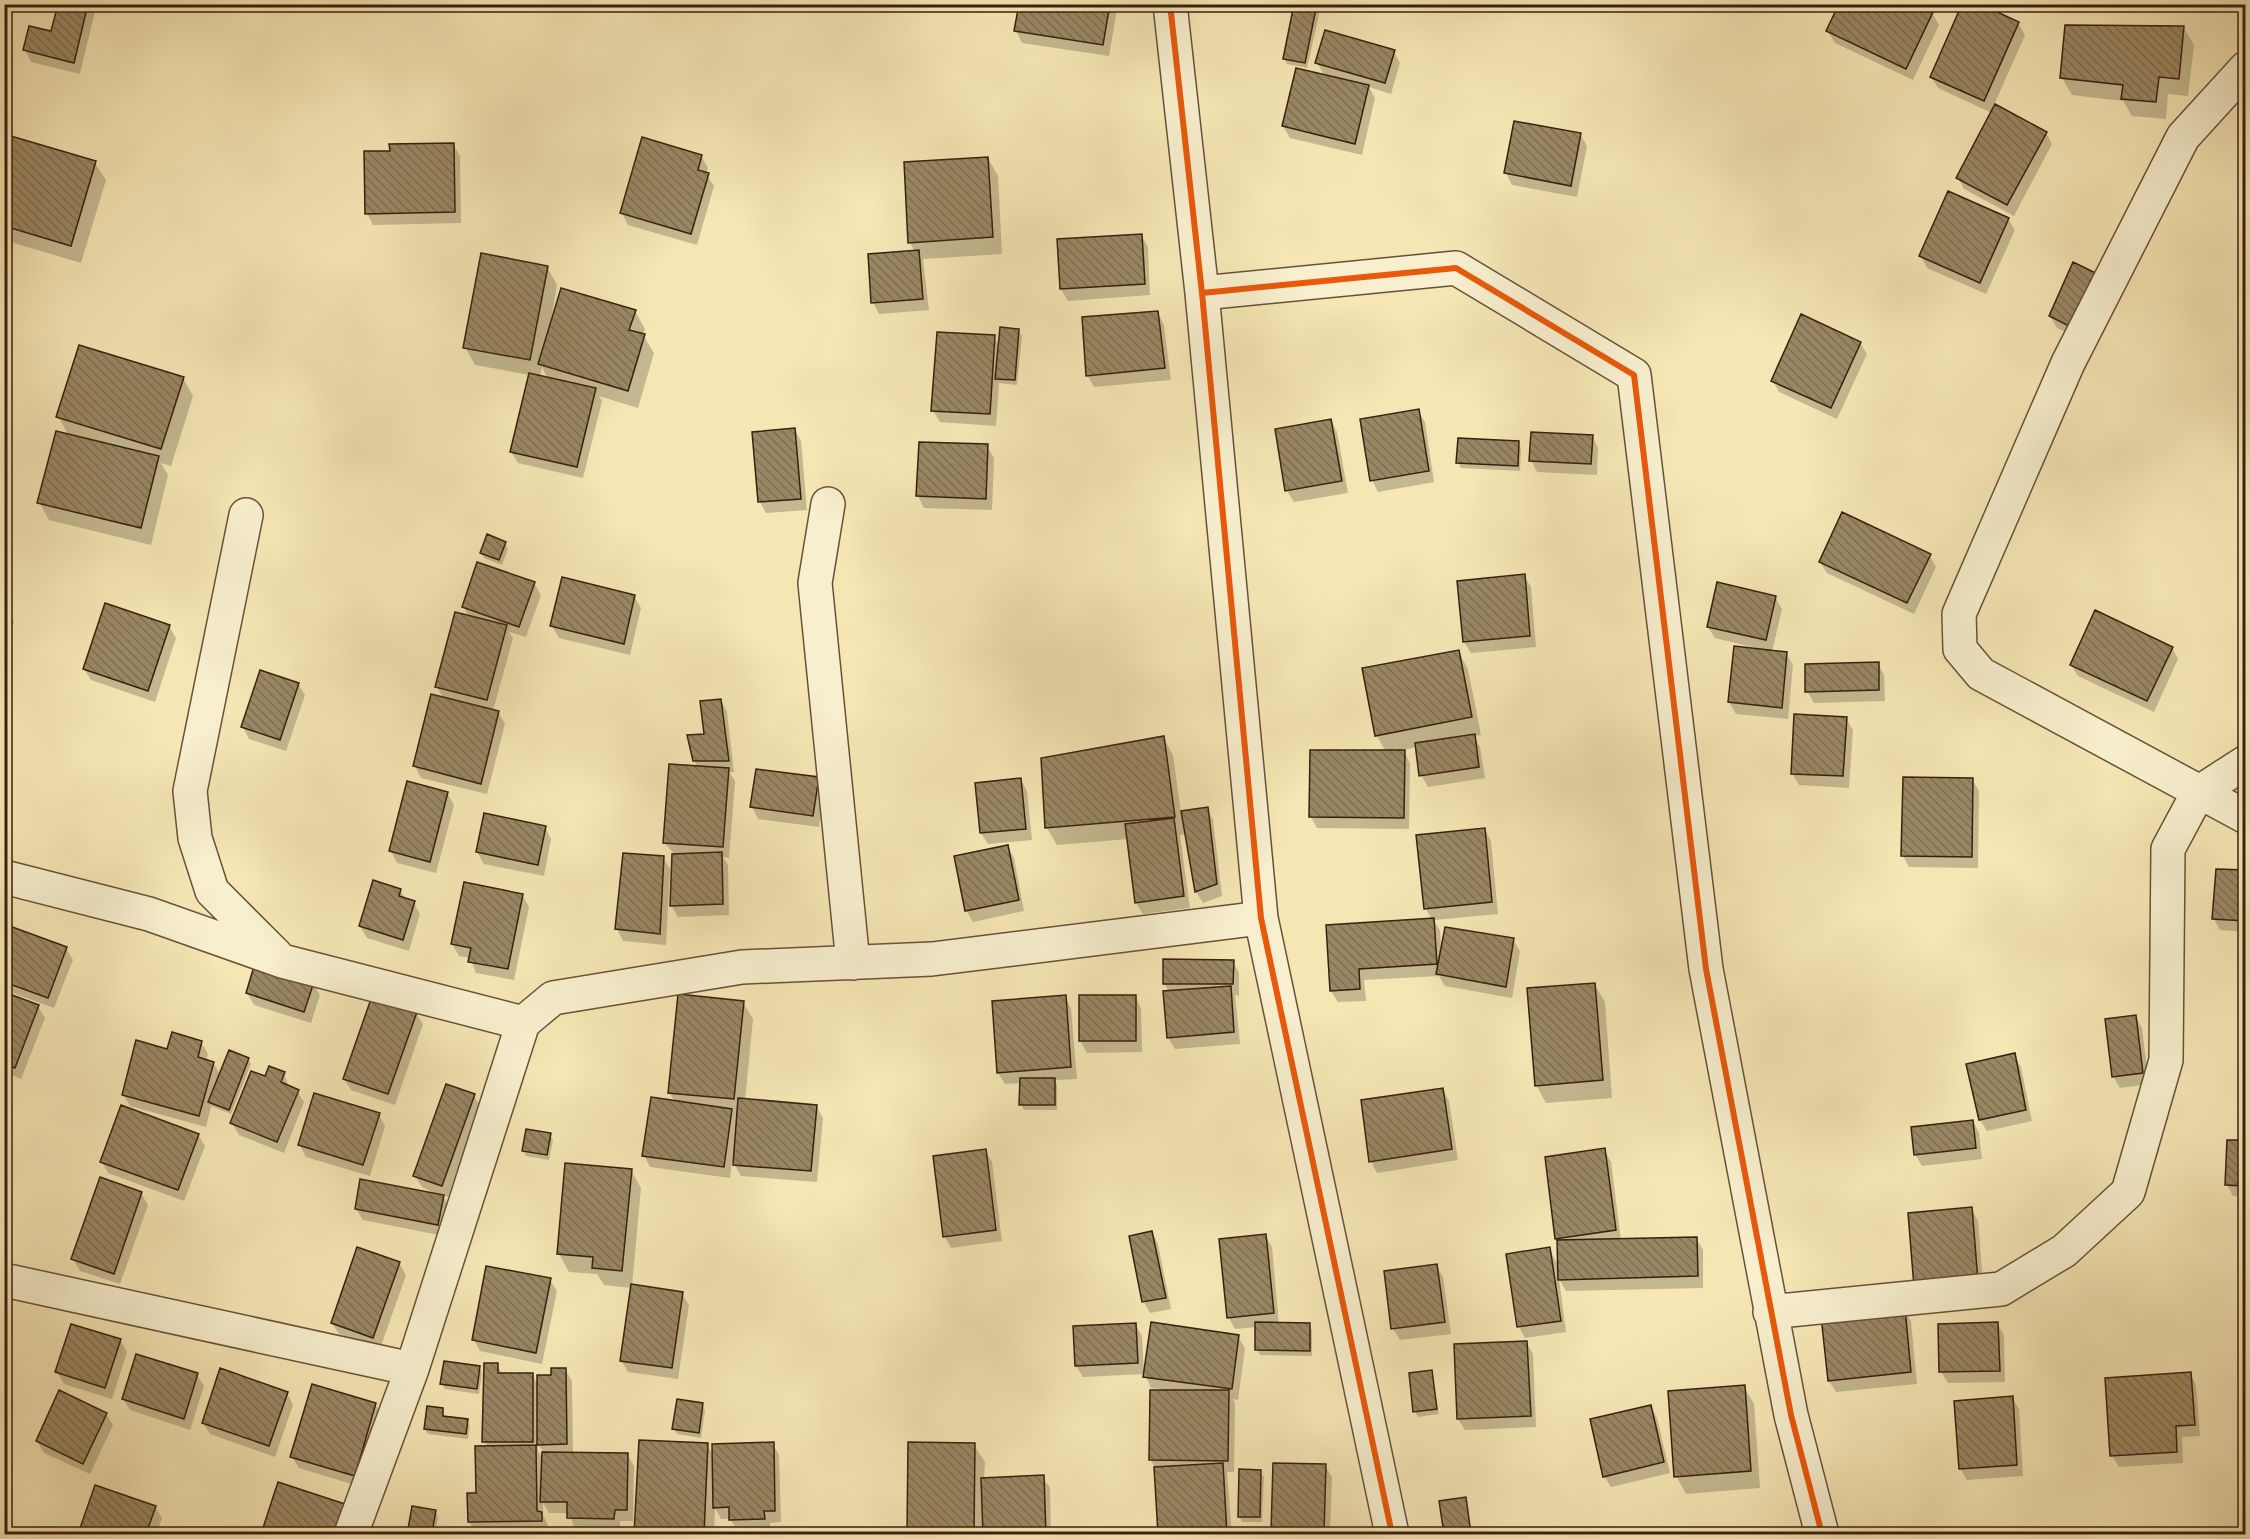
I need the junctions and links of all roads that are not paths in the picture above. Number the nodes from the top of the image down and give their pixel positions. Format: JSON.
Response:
{"nodes":[{"id":1,"x":1170,"y":4,"type":"edge"},
{"id":2,"x":2246,"y":68,"type":"edge"},
{"id":3,"x":1202,"y":293,"type":"junction"},
{"id":4,"x":828,"y":504,"type":"dead end"},
{"id":5,"x":246,"y":515,"type":"dead end"},
{"id":6,"x":2246,"y":762,"type":"edge"},
{"id":7,"x":2198,"y":793,"type":"junction"},
{"id":8,"x":2246,"y":817,"type":"edge"},
{"id":9,"x":4,"y":877,"type":"edge"},
{"id":10,"x":1262,"y":918,"type":"junction"},
{"id":11,"x":282,"y":961,"type":"junction"},
{"id":12,"x":853,"y":963,"type":"junction"},
{"id":13,"x":523,"y":1023,"type":"junction"},
{"id":14,"x":4,"y":1280,"type":"edge"},
{"id":15,"x":1770,"y":1312,"type":"junction"},
{"id":16,"x":412,"y":1369,"type":"junction"},
{"id":17,"x":351,"y":1534,"type":"edge"},
{"id":18,"x":1392,"y":1534,"type":"edge"},
{"id":19,"x":1822,"y":1534,"type":"edge"}],
"edges":[{"from":1,"to":3,"type":"street"},
{"from":2,"to":7,"type":"street"},
{"from":3,"to":10,"type":"street"},
{"from":3,"to":15,"type":"street"},
{"from":4,"to":12,"type":"street"},
{"from":5,"to":11,"type":"street"},
{"from":6,"to":7,"type":"street"},
{"from":7,"to":8,"type":"street"},
{"from":7,"to":15,"type":"street"},
{"from":9,"to":11,"type":"street"},
{"from":10,"to":12,"type":"street"},
{"from":10,"to":18,"type":"street"},
{"from":11,"to":13,"type":"street"},
{"from":12,"to":13,"type":"street"},
{"from":13,"to":16,"type":"street"},
{"from":14,"to":16,"type":"street"},
{"from":15,"to":19,"type":"street"},
{"from":16,"to":17,"type":"street"}]}
